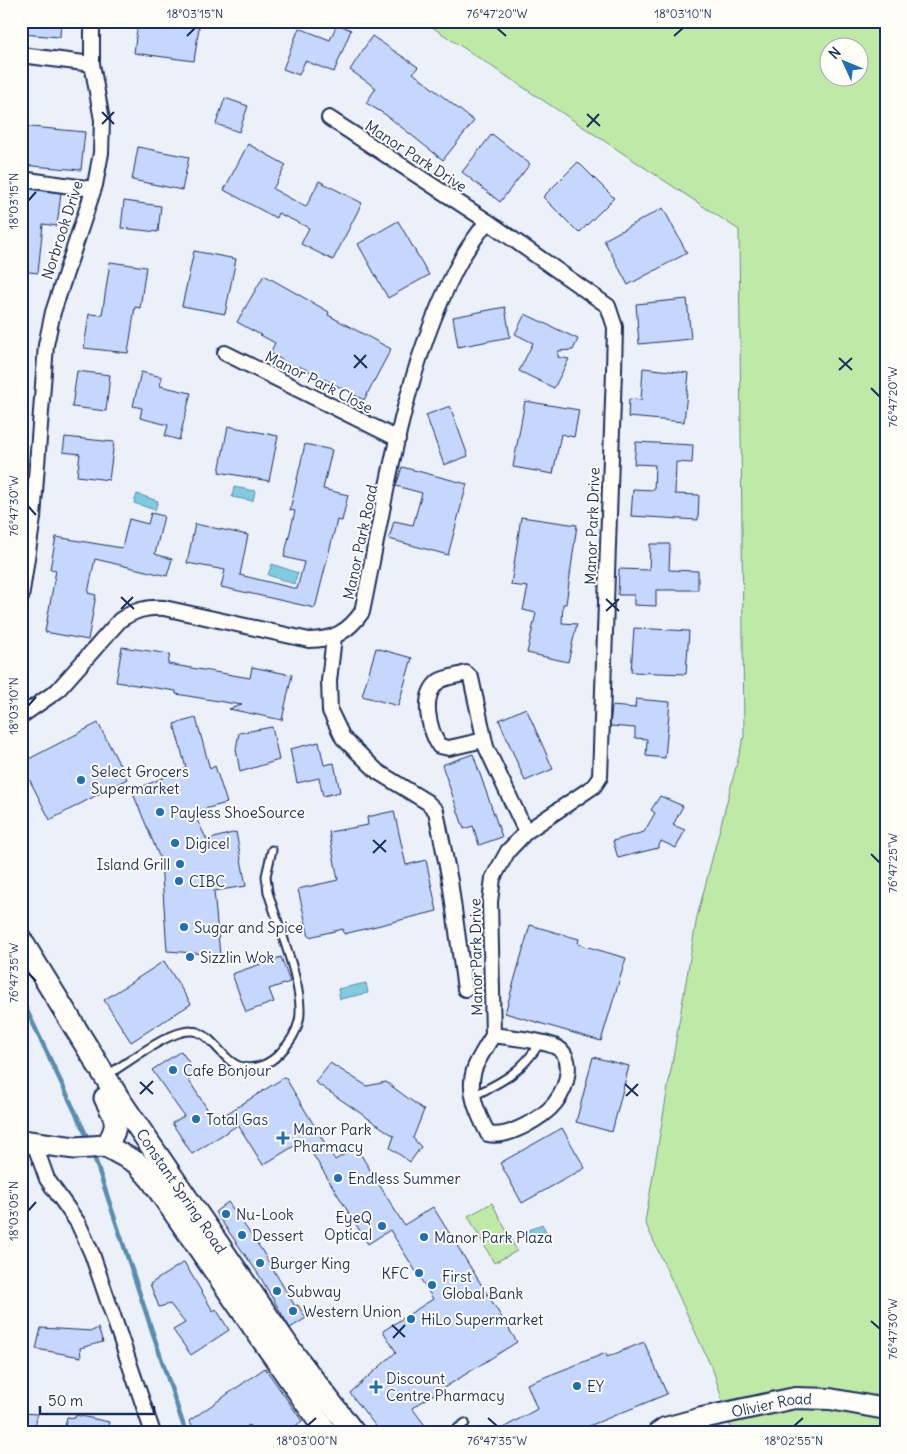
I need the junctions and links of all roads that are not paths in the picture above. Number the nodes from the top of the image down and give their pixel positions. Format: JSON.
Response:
{"nodes":[{"id":1,"x":92,"y":21,"type":"edge"},
{"id":2,"x":21,"y":55,"type":"edge"},
{"id":3,"x":92,"y":64,"type":"junction"},
{"id":4,"x":329,"y":118,"type":"dead end"},
{"id":5,"x":21,"y":179,"type":"edge"},
{"id":6,"x":93,"y":189,"type":"junction"},
{"id":7,"x":487,"y":222,"type":"junction"},
{"id":8,"x":225,"y":353,"type":"dead end"},
{"id":9,"x":398,"y":439,"type":"junction"},
{"id":10,"x":21,"y":598,"type":"edge"},
{"id":11,"x":334,"y":637,"type":"junction"},
{"id":12,"x":21,"y":716,"type":"edge"},
{"id":13,"x":484,"y":740,"type":"junction"},
{"id":14,"x":526,"y":832,"type":"junction"},
{"id":15,"x":272,"y":850,"type":"dead end"},
{"id":16,"x":23,"y":943,"type":"edge"},
{"id":17,"x":465,"y":989,"type":"dead end"},
{"id":18,"x":493,"y":1035,"type":"junction"},
{"id":19,"x":540,"y":1043,"type":"junction"},
{"id":20,"x":105,"y":1076,"type":"junction"},
{"id":21,"x":473,"y":1096,"type":"junction"},
{"id":22,"x":28,"y":1142,"type":"edge"},
{"id":23,"x":102,"y":1146,"type":"junction"},
{"id":24,"x":886,"y":1409,"type":"edge"},
{"id":25,"x":465,"y":1423,"type":"dead end"},
{"id":26,"x":153,"y":1433,"type":"edge"},
{"id":27,"x":327,"y":1433,"type":"edge"},
{"id":28,"x":354,"y":1433,"type":"edge"},
{"id":29,"x":452,"y":1433,"type":"edge"},
{"id":30,"x":658,"y":1433,"type":"edge"}],
"edges":[{"from":1,"to":3,"type":"street","name":"Norbrook Drive"},
{"from":2,"to":3,"type":"street"},
{"from":3,"to":6,"type":"street","name":"Norbrook Drive"},
{"from":4,"to":7,"type":"street","name":"Manor Park Drive"},
{"from":5,"to":6,"type":"street"},
{"from":6,"to":10,"type":"street","name":"Norbrook Drive"},
{"from":7,"to":9,"type":"street","name":"Manor Park Road"},
{"from":7,"to":14,"type":"street","name":"Manor Park Drive"},
{"from":8,"to":9,"type":"street","name":"Manor Park Close"},
{"from":9,"to":11,"type":"street","name":"Manor Park Road"},
{"from":11,"to":12,"type":"street"},
{"from":11,"to":17,"type":"street"},
{"from":13,"to":13,"type":"street"},
{"from":13,"to":14,"type":"street"},
{"from":14,"to":18,"type":"street","name":"Manor Park Drive"},
{"from":15,"to":20,"type":"lane"},
{"from":16,"to":20,"type":"main road","name":"Constant Spring Road"},
{"from":16,"to":23,"type":"main road"},
{"from":18,"to":19,"type":"street"},
{"from":18,"to":21,"type":"street"},
{"from":19,"to":21,"type":"lane"},
{"from":19,"to":21,"type":"street"},
{"from":20,"to":28,"type":"main road","name":"Constant Spring Road"},
{"from":22,"to":23,"type":"main road"},
{"from":22,"to":26,"type":"street"},
{"from":23,"to":27,"type":"main road","name":"Constant Spring Road"},
{"from":24,"to":30,"type":"main road","name":"Olivier Road"},
{"from":25,"to":29,"type":"lane"}]}
